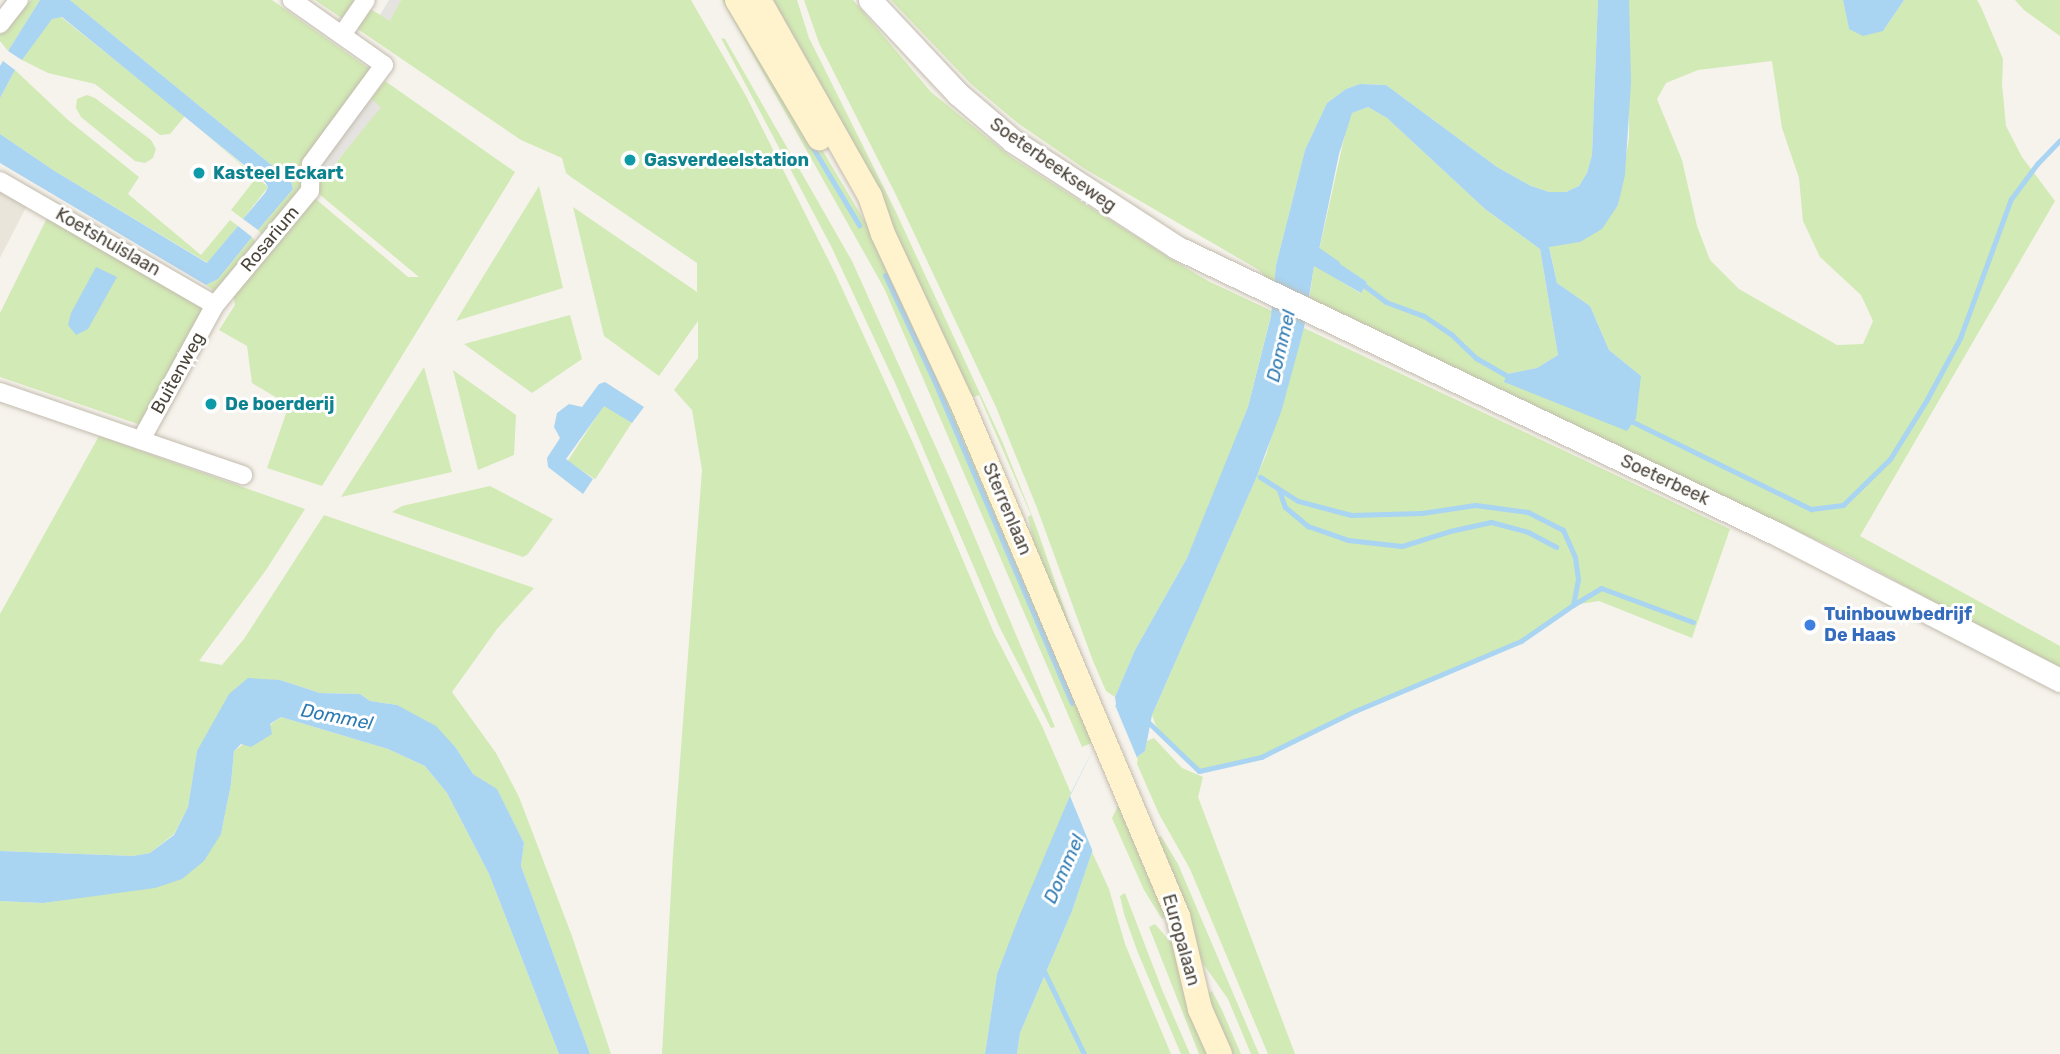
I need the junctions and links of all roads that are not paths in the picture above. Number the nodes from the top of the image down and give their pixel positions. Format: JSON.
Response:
{"nodes":[{"id":1,"x":19,"y":0,"type":"edge"},
{"id":2,"x":292,"y":0,"type":"edge"},
{"id":3,"x":366,"y":0,"type":"edge"},
{"id":4,"x":737,"y":0,"type":"edge"},
{"id":5,"x":759,"y":0,"type":"edge"},
{"id":6,"x":870,"y":0,"type":"edge"},
{"id":7,"x":0,"y":24,"type":"edge"},
{"id":8,"x":342,"y":35,"type":"junction"},
{"id":9,"x":0,"y":181,"type":"edge"},
{"id":10,"x":883,"y":234,"type":"junction"},
{"id":11,"x":1264,"y":292,"type":"joint"},
{"id":12,"x":215,"y":305,"type":"junction"},
{"id":13,"x":0,"y":392,"type":"edge"},
{"id":14,"x":141,"y":440,"type":"junction"},
{"id":15,"x":243,"y":475,"type":"dead end"},
{"id":16,"x":2060,"y":680,"type":"edge"},
{"id":17,"x":1124,"y":788,"type":"joint"},
{"id":18,"x":1220,"y":1054,"type":"edge"}],
"edges":[{"from":1,"to":7,"type":"street"},
{"from":2,"to":8,"type":"street"},
{"from":3,"to":8,"type":"street"},
{"from":4,"to":10,"type":"main road","name":"Sterrenlaan"},
{"from":5,"to":10,"type":"main road","name":"Sterrenlaan"},
{"from":6,"to":11,"type":"street","name":"Soeterbeekseweg"},
{"from":8,"to":12,"type":"street","name":"Rosarium"},
{"from":9,"to":12,"type":"street","name":"Koetshuislaan"},
{"from":10,"to":17,"type":"main road","name":"Sterrenlaan"},
{"from":11,"to":16,"type":"street","name":"Soeterbeek"},
{"from":12,"to":14,"type":"street","name":"Buitenweg"},
{"from":13,"to":14,"type":"street"},
{"from":14,"to":15,"type":"street"},
{"from":17,"to":18,"type":"main road","name":"Europalaan"}]}
